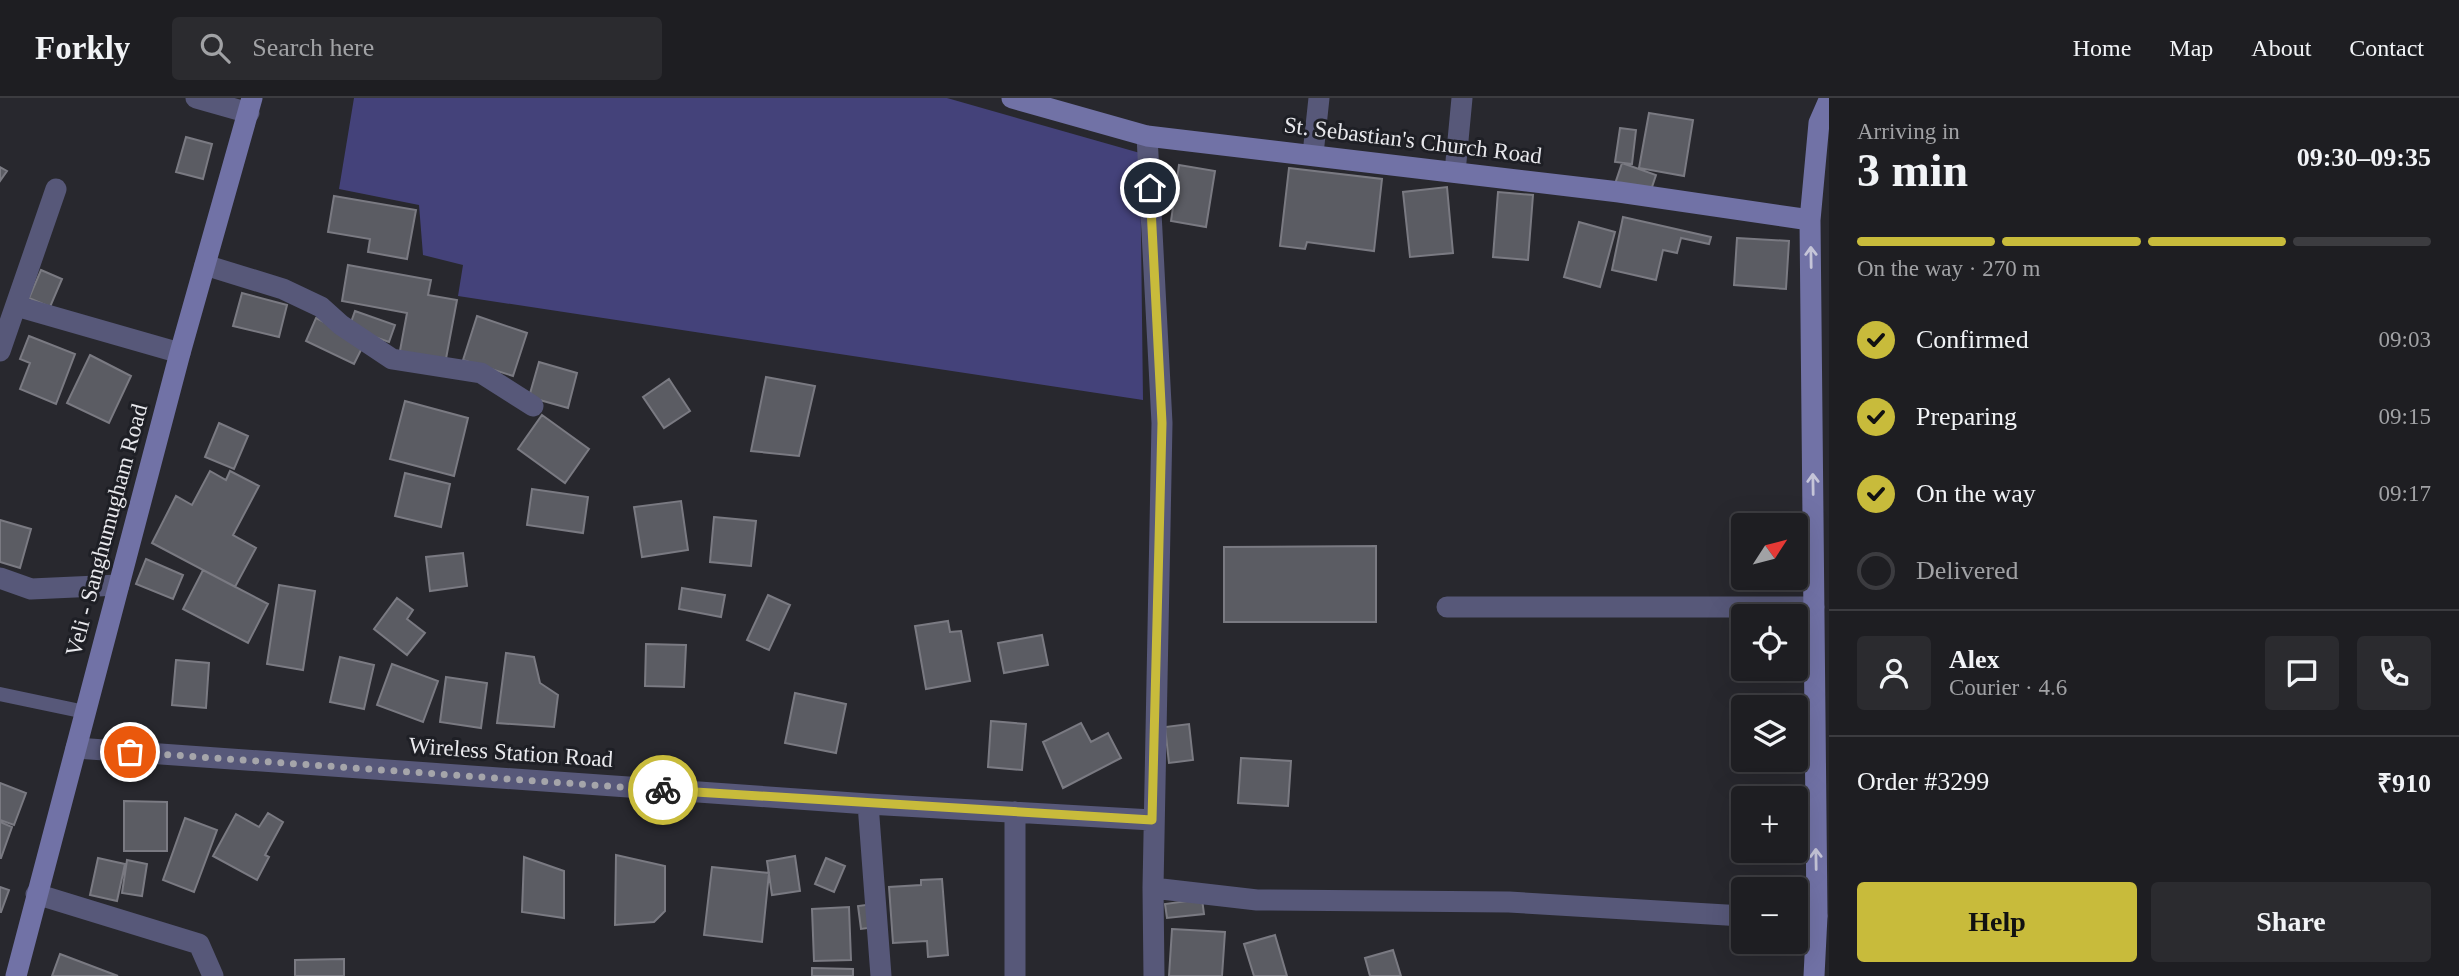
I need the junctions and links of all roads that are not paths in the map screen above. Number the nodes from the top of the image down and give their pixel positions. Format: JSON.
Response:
{"nodes":[{"id":1,"x":196,"y":98,"type":"edge"},
{"id":2,"x":1012,"y":98,"type":"edge"},
{"id":3,"x":1319,"y":98,"type":"edge"},
{"id":4,"x":1462,"y":98,"type":"edge"},
{"id":5,"x":1829,"y":100,"type":"edge"},
{"id":6,"x":250,"y":105,"type":"edge"},
{"id":7,"x":1147,"y":136,"type":"junction"},
{"id":8,"x":1313,"y":154,"type":"junction"},
{"id":9,"x":1455,"y":172,"type":"junction"},
{"id":10,"x":56,"y":188,"type":"dead end"},
{"id":11,"x":1810,"y":220,"type":"junction"},
{"id":12,"x":205,"y":265,"type":"junction"},
{"id":13,"x":16,"y":306,"type":"junction"},
{"id":14,"x":0,"y":351,"type":"edge"},
{"id":15,"x":180,"y":353,"type":"junction"},
{"id":16,"x":533,"y":406,"type":"dead end"},
{"id":17,"x":0,"y":578,"type":"edge"},
{"id":18,"x":119,"y":585,"type":"junction"},
{"id":19,"x":1447,"y":607,"type":"dead end"},
{"id":20,"x":1814,"y":607,"type":"junction"},
{"id":21,"x":0,"y":694,"type":"edge"},
{"id":22,"x":85,"y":712,"type":"junction"},
{"id":23,"x":76,"y":748,"type":"junction"},
{"id":24,"x":868,"y":804,"type":"junction"},
{"id":25,"x":1015,"y":812,"type":"junction"},
{"id":26,"x":1152,"y":820,"type":"junction"},
{"id":27,"x":1807,"y":877,"type":"edge"},
{"id":28,"x":1153,"y":888,"type":"junction"},
{"id":29,"x":36,"y":894,"type":"junction"},
{"id":30,"x":1731,"y":915,"type":"edge"},
{"id":31,"x":1808,"y":931,"type":"edge"},
{"id":32,"x":16,"y":976,"type":"edge"},
{"id":33,"x":213,"y":976,"type":"edge"},
{"id":34,"x":881,"y":976,"type":"edge"},
{"id":35,"x":1015,"y":976,"type":"edge"},
{"id":36,"x":1154,"y":976,"type":"edge"},
{"id":37,"x":1814,"y":976,"type":"edge"}],
"edges":[{"from":1,"to":6,"type":"street"},
{"from":2,"to":7,"type":"main road","name":"St. Sebastian's Church Road"},
{"from":3,"to":8,"type":"street"},
{"from":4,"to":9,"type":"street"},
{"from":5,"to":11,"type":"main road"},
{"from":6,"to":12,"type":"main road","name":"Veli - Sanghumugham Road"},
{"from":7,"to":8,"type":"main road","name":"St. Sebastian's Church Road"},
{"from":7,"to":26,"type":"street"},
{"from":8,"to":9,"type":"main road","name":"St. Sebastian's Church Road"},
{"from":9,"to":11,"type":"main road","name":"St. Sebastian's Church Road"},
{"from":10,"to":13,"type":"street"},
{"from":20,"to":11,"type":"main road","one_way":true},
{"from":12,"to":15,"type":"main road","name":"Veli - Sanghumugham Road"},
{"from":12,"to":16,"type":"street"},
{"from":13,"to":14,"type":"street"},
{"from":13,"to":15,"type":"street"},
{"from":15,"to":18,"type":"main road","name":"Veli - Sanghumugham Road"},
{"from":17,"to":18,"type":"street"},
{"from":18,"to":22,"type":"main road","name":"Veli - Sanghumugham Road"},
{"from":19,"to":20,"type":"street"},
{"from":27,"to":20,"type":"main road","one_way":true},
{"from":21,"to":22,"type":"lane"},
{"from":22,"to":23,"type":"main road","name":"Veli - Sanghumugham Road"},
{"from":23,"to":24,"type":"street","name":"Wireless Station Road"},
{"from":23,"to":29,"type":"main road","name":"Veli - Sanghumugham Road"},
{"from":24,"to":25,"type":"street","name":"Wireless Station Road"},
{"from":24,"to":34,"type":"street"},
{"from":25,"to":26,"type":"street","name":"Wireless Station Road"},
{"from":25,"to":35,"type":"street"},
{"from":26,"to":28,"type":"street"},
{"from":28,"to":30,"type":"street"},
{"from":28,"to":36,"type":"street"},
{"from":29,"to":32,"type":"main road","name":"Veli - Sanghumugham Road"},
{"from":29,"to":33,"type":"street"},
{"from":31,"to":37,"type":"main road"}]}
